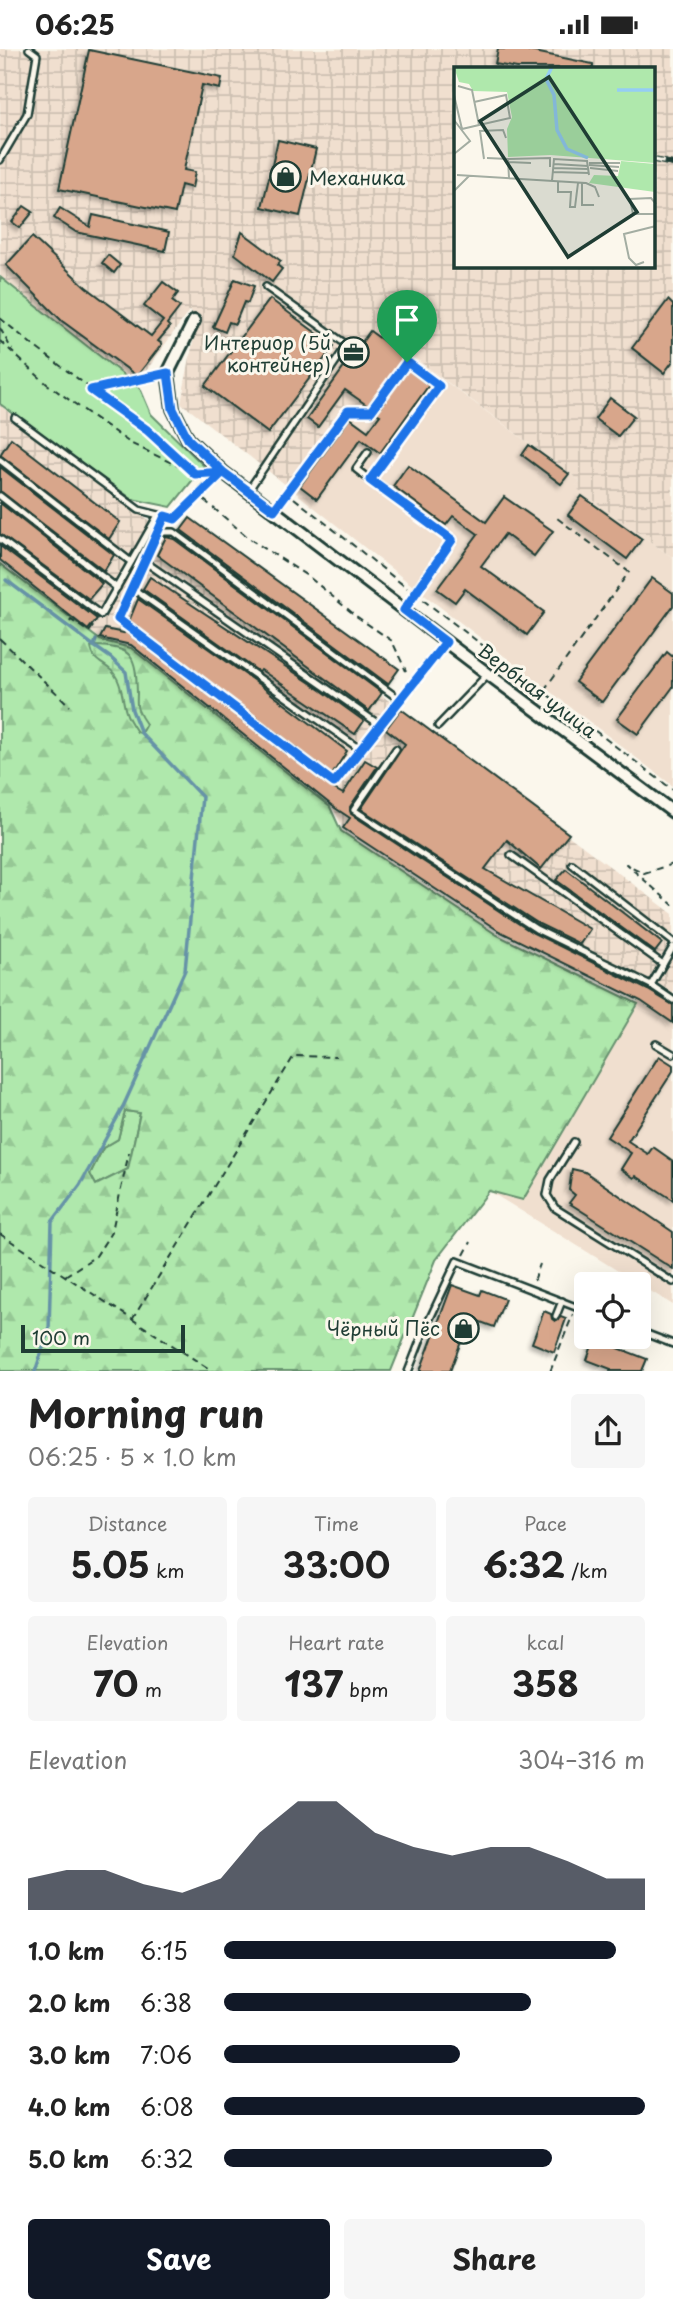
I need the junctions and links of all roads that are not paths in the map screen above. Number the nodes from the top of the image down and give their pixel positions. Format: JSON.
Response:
{"nodes":[{"id":1,"x":29,"y":49,"type":"edge"},
{"id":2,"x":0,"y":160,"type":"edge"},
{"id":3,"x":266,"y":287,"type":"dead end"},
{"id":4,"x":194,"y":321,"type":"dead end"},
{"id":5,"x":439,"y":386,"type":"junction"},
{"id":6,"x":447,"y":392,"type":"dead end"},
{"id":7,"x":15,"y":418,"type":"dead end"},
{"id":8,"x":368,"y":452,"type":"dead end"},
{"id":9,"x":0,"y":460,"type":"edge"},
{"id":10,"x":223,"y":472,"type":"junction"},
{"id":11,"x":370,"y":480,"type":"junction"},
{"id":12,"x":248,"y":491,"type":"junction"},
{"id":13,"x":0,"y":496,"type":"edge"},
{"id":14,"x":274,"y":510,"type":"junction"},
{"id":15,"x":161,"y":516,"type":"junction"},
{"id":16,"x":158,"y":532,"type":"junction"},
{"id":17,"x":0,"y":539,"type":"edge"},
{"id":18,"x":144,"y":561,"type":"junction"},
{"id":19,"x":131,"y":562,"type":"junction"},
{"id":20,"x":117,"y":588,"type":"junction"},
{"id":21,"x":132,"y":588,"type":"junction"},
{"id":22,"x":404,"y":610,"type":"junction"},
{"id":23,"x":446,"y":642,"type":"junction"},
{"id":24,"x":488,"y":674,"type":"junction"},
{"id":25,"x":400,"y":699,"type":"junction"},
{"id":26,"x":380,"y":725,"type":"junction"},
{"id":27,"x":438,"y":726,"type":"dead end"},
{"id":28,"x":396,"y":749,"type":"dead end"},
{"id":29,"x":361,"y":750,"type":"junction"},
{"id":30,"x":673,"y":812,"type":"edge"},
{"id":31,"x":511,"y":855,"type":"dead end"},
{"id":32,"x":572,"y":864,"type":"dead end"},
{"id":33,"x":673,"y":944,"type":"edge"},
{"id":34,"x":671,"y":957,"type":"edge"},
{"id":35,"x":663,"y":964,"type":"junction"},
{"id":36,"x":651,"y":985,"type":"junction"},
{"id":37,"x":673,"y":1000,"type":"edge"},
{"id":38,"x":656,"y":1044,"type":"dead end"},
{"id":39,"x":673,"y":1054,"type":"edge"},
{"id":40,"x":574,"y":1142,"type":"dead end"},
{"id":41,"x":673,"y":1282,"type":"edge"},
{"id":42,"x":562,"y":1301,"type":"junction"},
{"id":43,"x":574,"y":1305,"type":"edge"},
{"id":44,"x":556,"y":1315,"type":"dead end"},
{"id":45,"x":651,"y":1336,"type":"edge"},
{"id":46,"x":673,"y":1344,"type":"edge"},
{"id":47,"x":408,"y":1371,"type":"edge"}],
"edges":[{"from":1,"to":2,"type":"lane"},
{"from":3,"to":12,"type":"lane"},
{"from":4,"to":10,"type":"street","name":"Вербная улица"},
{"from":5,"to":6,"type":"lane"},
{"from":5,"to":11,"type":"lane"},
{"from":5,"to":14,"type":"lane"},
{"from":7,"to":15,"type":"lane"},
{"from":8,"to":11,"type":"lane"},
{"from":9,"to":19,"type":"lane"},
{"from":10,"to":12,"type":"street","name":"Вербная улица"},
{"from":10,"to":15,"type":"lane"},
{"from":11,"to":22,"type":"lane"},
{"from":12,"to":14,"type":"street","name":"Вербная улица"},
{"from":13,"to":20,"type":"lane"},
{"from":14,"to":22,"type":"street","name":"Вербная улица"},
{"from":15,"to":16,"type":"lane"},
{"from":15,"to":19,"type":"lane"},
{"from":16,"to":18,"type":"lane"},
{"from":16,"to":25,"type":"lane"},
{"from":17,"to":20,"type":"lane"},
{"from":18,"to":21,"type":"lane"},
{"from":18,"to":26,"type":"lane"},
{"from":19,"to":20,"type":"lane"},
{"from":21,"to":29,"type":"lane"},
{"from":21,"to":29,"type":"lane"},
{"from":22,"to":23,"type":"street","name":"Вербная улица"},
{"from":23,"to":24,"type":"street","name":"Вербная улица"},
{"from":23,"to":25,"type":"lane"},
{"from":24,"to":27,"type":"lane"},
{"from":24,"to":30,"type":"street","name":"Вербная улица"},
{"from":25,"to":26,"type":"lane"},
{"from":26,"to":29,"type":"lane"},
{"from":28,"to":36,"type":"lane"},
{"from":31,"to":35,"type":"lane"},
{"from":32,"to":33,"type":"lane"},
{"from":33,"to":34,"type":"lane"},
{"from":34,"to":35,"type":"lane"},
{"from":35,"to":36,"type":"lane"},
{"from":36,"to":37,"type":"lane"},
{"from":38,"to":39,"type":"lane"},
{"from":40,"to":41,"type":"lane"},
{"from":42,"to":43,"type":"lane"},
{"from":42,"to":44,"type":"lane"},
{"from":42,"to":47,"type":"lane"},
{"from":45,"to":46,"type":"lane"}]}
